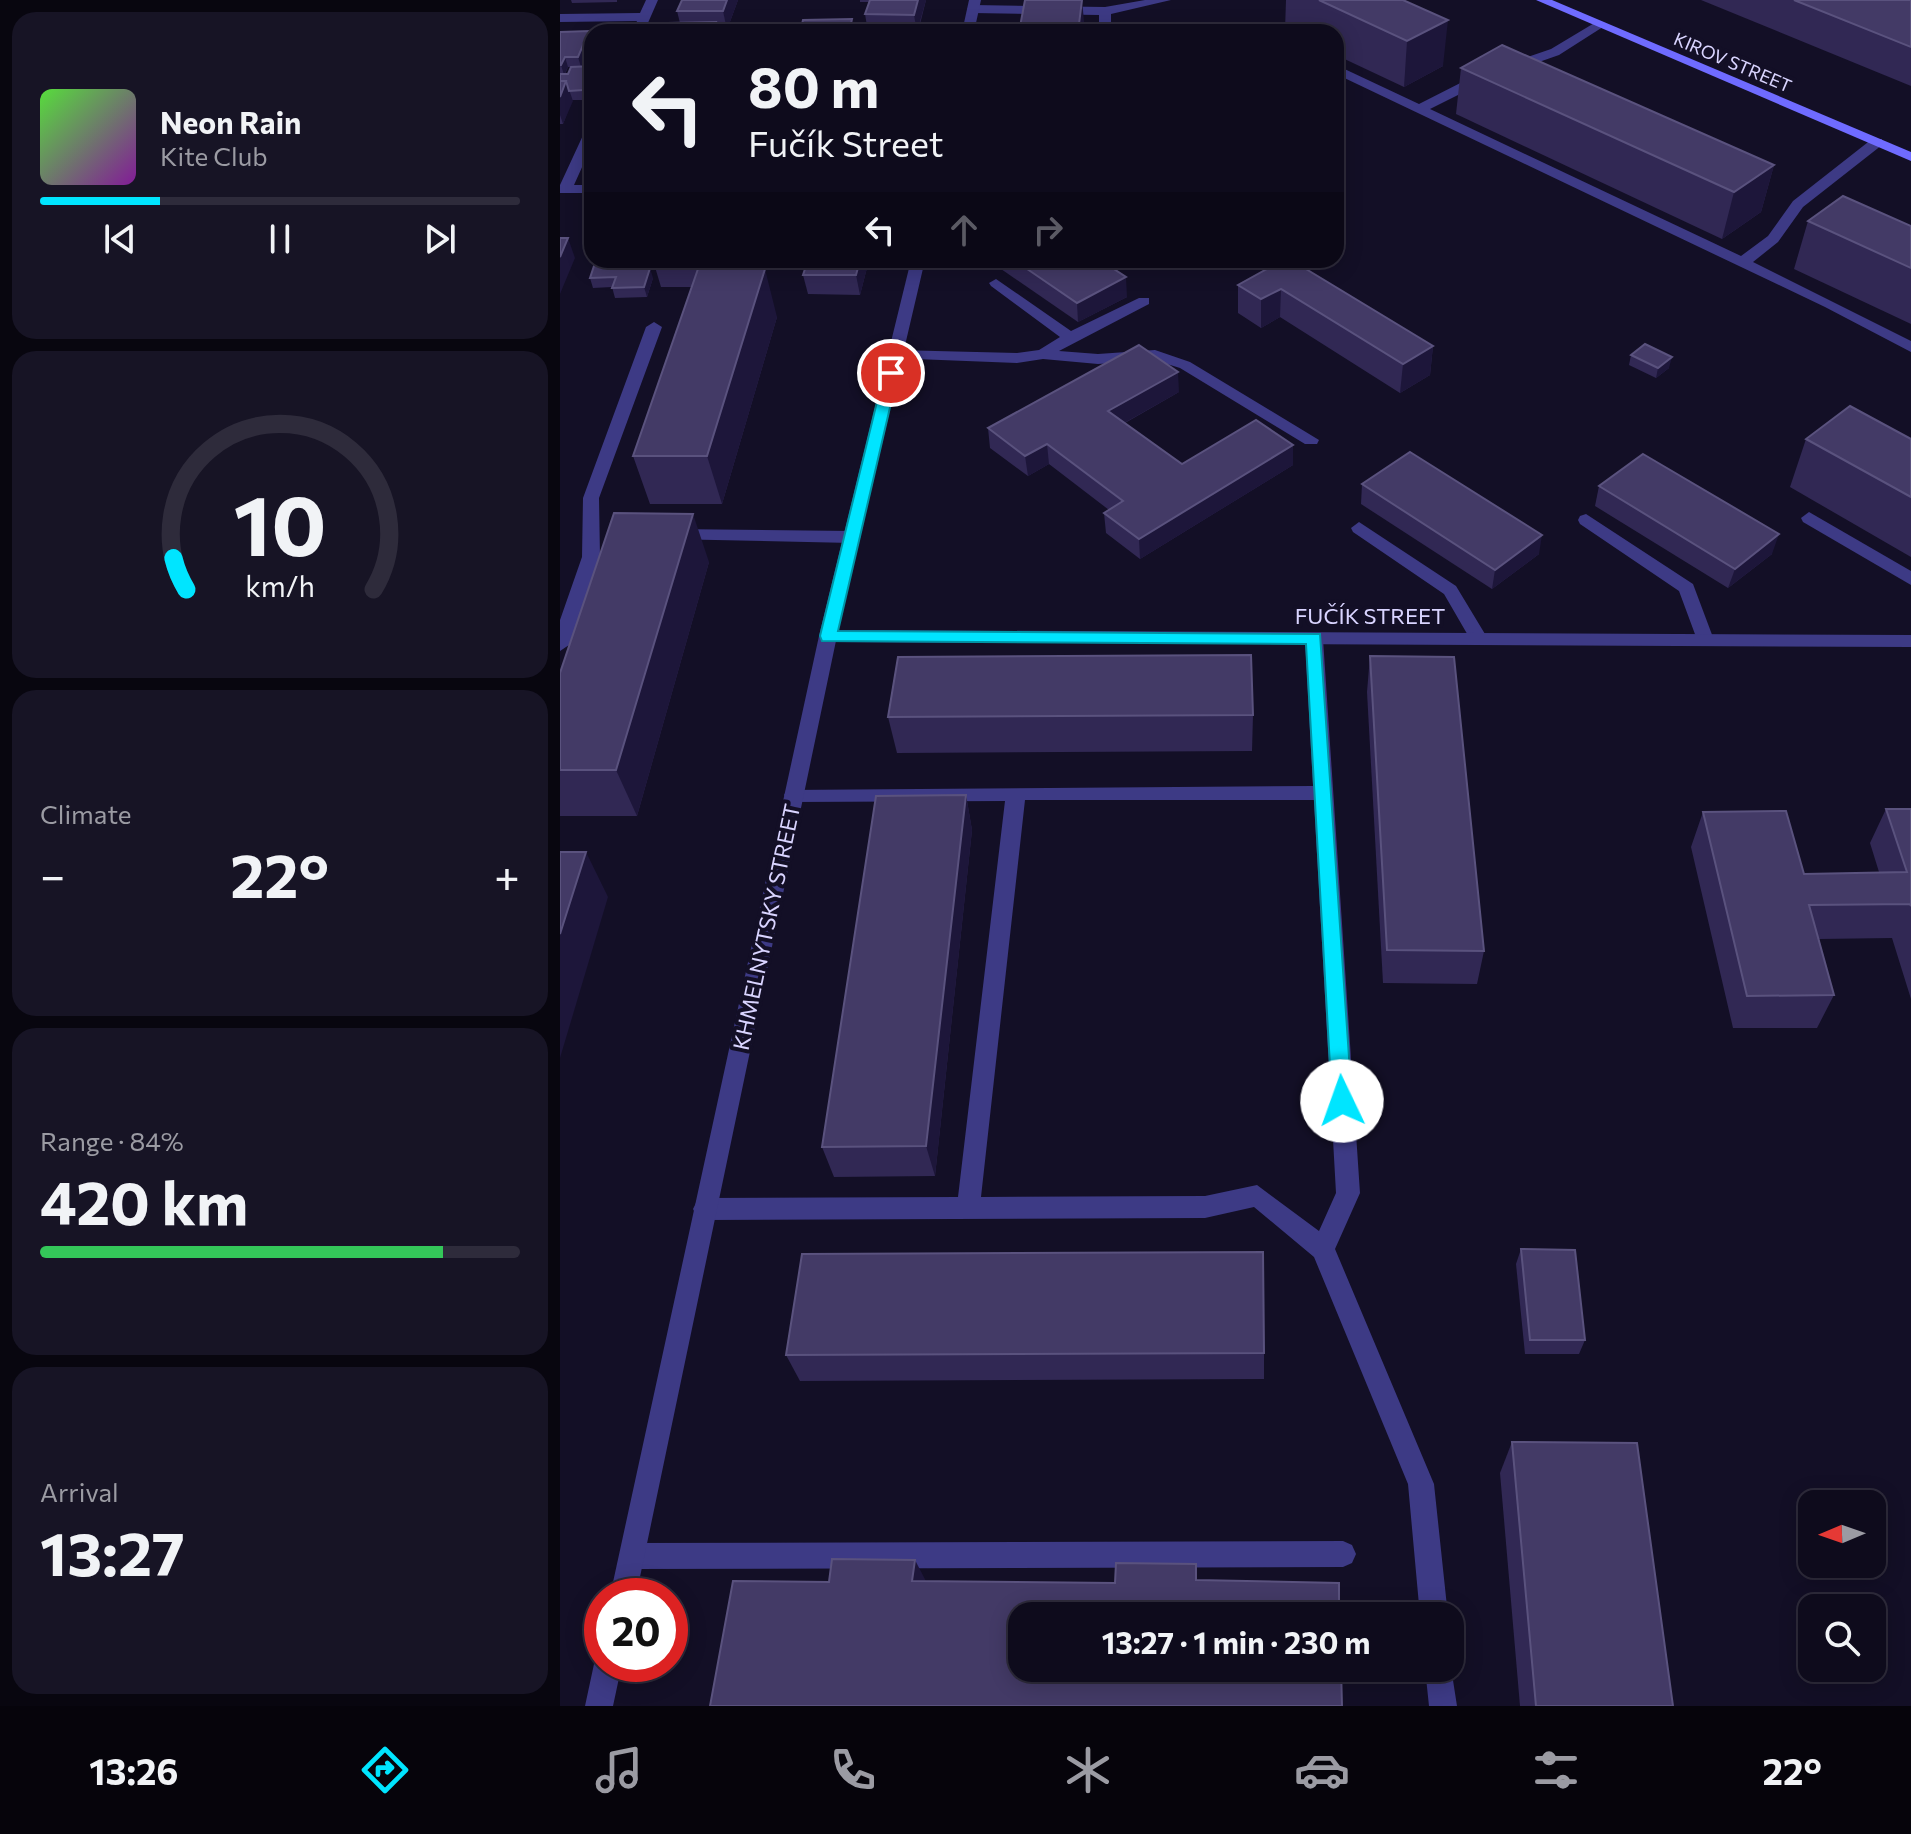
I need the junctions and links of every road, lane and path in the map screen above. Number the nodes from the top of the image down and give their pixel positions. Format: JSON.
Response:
{"nodes":[{"id":1,"x":652,"y":0,"type":"edge"},
{"id":2,"x":1165,"y":0,"type":"edge"},
{"id":3,"x":1542,"y":0,"type":"edge"},
{"id":4,"x":974,"y":5,"type":"edge"},
{"id":5,"x":1105,"y":11,"type":"junction"},
{"id":6,"x":645,"y":17,"type":"junction"},
{"id":7,"x":560,"y":18,"type":"edge"},
{"id":8,"x":642,"y":24,"type":"edge"},
{"id":9,"x":1105,"y":24,"type":"edge"},
{"id":10,"x":1600,"y":25,"type":"junction"},
{"id":11,"x":1344,"y":73,"type":"edge"},
{"id":12,"x":1419,"y":109,"type":"junction"},
{"id":13,"x":1877,"y":142,"type":"junction"},
{"id":14,"x":584,"y":146,"type":"edge"},
{"id":15,"x":1911,"y":157,"type":"edge"},
{"id":16,"x":562,"y":189,"type":"edge"},
{"id":17,"x":584,"y":189,"type":"edge"},
{"id":18,"x":1743,"y":262,"type":"junction"},
{"id":19,"x":916,"y":268,"type":"edge"},
{"id":20,"x":996,"y":283,"type":"dead end"},
{"id":21,"x":1144,"y":301,"type":"dead end"},
{"id":22,"x":654,"y":327,"type":"dead end"},
{"id":23,"x":1070,"y":337,"type":"junction"},
{"id":24,"x":1911,"y":347,"type":"edge"},
{"id":25,"x":1043,"y":354,"type":"junction"},
{"id":26,"x":895,"y":355,"type":"junction"},
{"id":27,"x":1311,"y":440,"type":"dead end"},
{"id":28,"x":1809,"y":518,"type":"dead end"},
{"id":29,"x":1586,"y":520,"type":"dead end"},
{"id":30,"x":1359,"y":528,"type":"dead end"},
{"id":31,"x":653,"y":535,"type":"edge"},
{"id":32,"x":852,"y":537,"type":"junction"},
{"id":33,"x":1911,"y":579,"type":"edge"},
{"id":34,"x":828,"y":636,"type":"junction"},
{"id":35,"x":1314,"y":639,"type":"junction"},
{"id":36,"x":1479,"y":639,"type":"junction"},
{"id":37,"x":1705,"y":640,"type":"junction"},
{"id":38,"x":1911,"y":641,"type":"edge"},
{"id":39,"x":560,"y":645,"type":"edge"},
{"id":40,"x":1016,"y":793,"type":"junction"},
{"id":41,"x":1323,"y":793,"type":"junction"},
{"id":42,"x":794,"y":795,"type":"junction"},
{"id":43,"x":968,"y":1208,"type":"junction"},
{"id":44,"x":705,"y":1209,"type":"junction"},
{"id":45,"x":1323,"y":1249,"type":"junction"},
{"id":46,"x":1343,"y":1554,"type":"dead end"},
{"id":47,"x":632,"y":1556,"type":"junction"},
{"id":48,"x":627,"y":1578,"type":"edge"},
{"id":49,"x":1433,"y":1602,"type":"edge"},
{"id":50,"x":604,"y":1682,"type":"edge"},
{"id":51,"x":1440,"y":1682,"type":"edge"},
{"id":52,"x":599,"y":1706,"type":"edge"},
{"id":53,"x":1443,"y":1706,"type":"edge"}],
"edges":[{"from":1,"to":6,"type":"street"},
{"from":2,"to":5,"type":"street"},
{"from":3,"to":10,"type":"main road","name":"KIROV STREET"},
{"from":4,"to":5,"type":"street"},
{"from":5,"to":9,"type":"street"},
{"from":6,"to":7,"type":"street"},
{"from":6,"to":8,"type":"street"},
{"from":10,"to":12,"type":"street"},
{"from":10,"to":13,"type":"main road","name":"KIROV STREET"},
{"from":11,"to":12,"type":"street"},
{"from":12,"to":18,"type":"street"},
{"from":13,"to":15,"type":"main road","name":"KIROV STREET"},
{"from":13,"to":18,"type":"street"},
{"from":14,"to":16,"type":"street"},
{"from":16,"to":17,"type":"street"},
{"from":18,"to":24,"type":"street"},
{"from":19,"to":26,"type":"street","name":"KHMELNYTSKY STREET"},
{"from":20,"to":23,"type":"street"},
{"from":21,"to":23,"type":"street"},
{"from":22,"to":39,"type":"street"},
{"from":23,"to":25,"type":"street"},
{"from":25,"to":26,"type":"street"},
{"from":25,"to":27,"type":"street"},
{"from":26,"to":32,"type":"street","name":"KHMELNYTSKY STREET"},
{"from":28,"to":33,"type":"street"},
{"from":29,"to":37,"type":"street"},
{"from":30,"to":36,"type":"street"},
{"from":31,"to":32,"type":"street"},
{"from":32,"to":34,"type":"street","name":"KHMELNYTSKY STREET"},
{"from":34,"to":35,"type":"street","name":"FUČÍK STREET"},
{"from":34,"to":42,"type":"street","name":"KHMELNYTSKY STREET"},
{"from":35,"to":36,"type":"street","name":"FUČÍK STREET"},
{"from":35,"to":41,"type":"street"},
{"from":36,"to":37,"type":"street","name":"FUČÍK STREET"},
{"from":37,"to":38,"type":"street","name":"FUČÍK STREET"},
{"from":40,"to":41,"type":"street"},
{"from":40,"to":42,"type":"street"},
{"from":40,"to":43,"type":"street"},
{"from":41,"to":45,"type":"street"},
{"from":42,"to":44,"type":"street","name":"KHMELNYTSKY STREET"},
{"from":43,"to":44,"type":"street"},
{"from":43,"to":45,"type":"street"},
{"from":44,"to":47,"type":"street","name":"KHMELNYTSKY STREET"},
{"from":45,"to":49,"type":"street"},
{"from":46,"to":47,"type":"street"},
{"from":47,"to":48,"type":"street","name":"KHMELNYTSKY STREET"},
{"from":50,"to":52,"type":"street"},
{"from":51,"to":53,"type":"street"}]}
